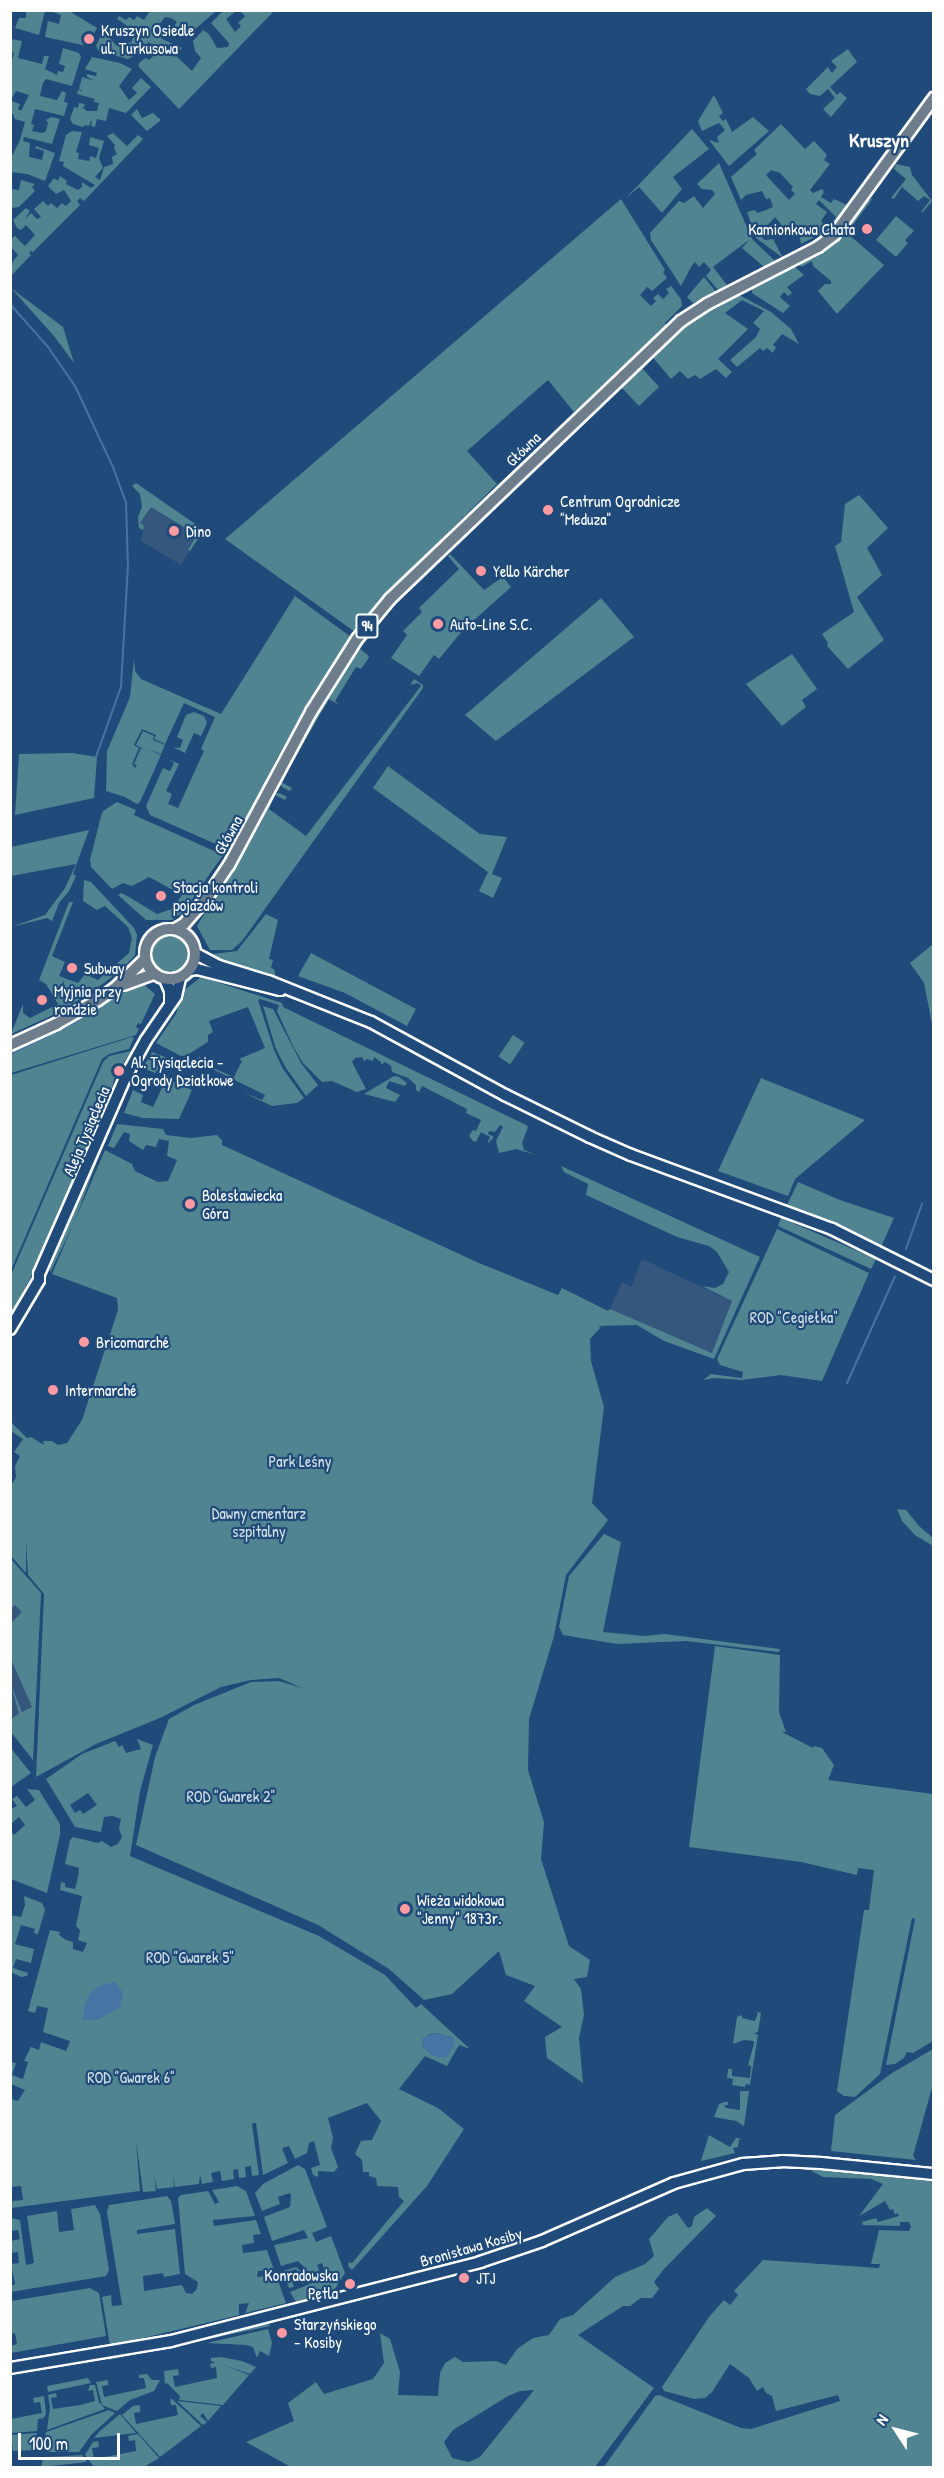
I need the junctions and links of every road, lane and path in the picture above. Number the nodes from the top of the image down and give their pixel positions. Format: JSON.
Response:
{"nodes":[{"id":1,"x":933,"y":98,"type":"edge"},
{"id":2,"x":208,"y":896,"type":"junction"},
{"id":3,"x":175,"y":929,"type":"junction"},
{"id":4,"x":190,"y":939,"type":"junction"},
{"id":5,"x":196,"y":954,"type":"junction"},
{"id":6,"x":145,"y":958,"type":"junction"},
{"id":7,"x":190,"y":970,"type":"junction"},
{"id":8,"x":154,"y":974,"type":"junction"},
{"id":9,"x":180,"y":978,"type":"junction"},
{"id":10,"x":165,"y":979,"type":"junction"},
{"id":11,"x":114,"y":988,"type":"junction"},
{"id":12,"x":291,"y":992,"type":"junction"},
{"id":13,"x":170,"y":1004,"type":"junction"},
{"id":14,"x":10,"y":1045,"type":"edge"},
{"id":15,"x":39,"y":1274,"type":"junction"},
{"id":16,"x":933,"y":1280,"type":"edge"},
{"id":17,"x":10,"y":1317,"type":"edge"},
{"id":18,"x":10,"y":1329,"type":"edge"},
{"id":19,"x":933,"y":2174,"type":"edge"},
{"id":20,"x":10,"y":2368,"type":"edge"}],
"edges":[{"from":1,"to":2,"type":"main road","name":"Główna","number":"94"},
{"from":2,"to":3,"type":"main road","name":"Główna","number":"94"},
{"from":2,"to":4,"type":"main road","name":"Główna","number":"94"},
{"from":3,"to":4,"type":"main road"},
{"from":3,"to":6,"type":"main road","number":"94"},
{"from":4,"to":5,"type":"main road"},
{"from":5,"to":7,"type":"main road"},
{"from":5,"to":12,"type":"street"},
{"from":6,"to":8,"type":"main road"},
{"from":6,"to":11,"type":"main road","number":"94"},
{"from":7,"to":9,"type":"main road"},
{"from":7,"to":12,"type":"street"},
{"from":8,"to":10,"type":"main road"},
{"from":8,"to":11,"type":"main road","number":"94"},
{"from":9,"to":10,"type":"main road"},
{"from":9,"to":13,"type":"street","name":"Aleja Tysiąclecia"},
{"from":10,"to":13,"type":"street"},
{"from":11,"to":14,"type":"main road","number":"94"},
{"from":12,"to":16,"type":"street"},
{"from":13,"to":15,"type":"street","name":"Aleja Tysiąclecia"},
{"from":15,"to":17,"type":"street","name":"Aleja Tysiąclecia"},
{"from":15,"to":18,"type":"street","name":"Aleja Tysiąclecia"},
{"from":19,"to":20,"type":"street","name":"Bronisława Kosiby"}]}
